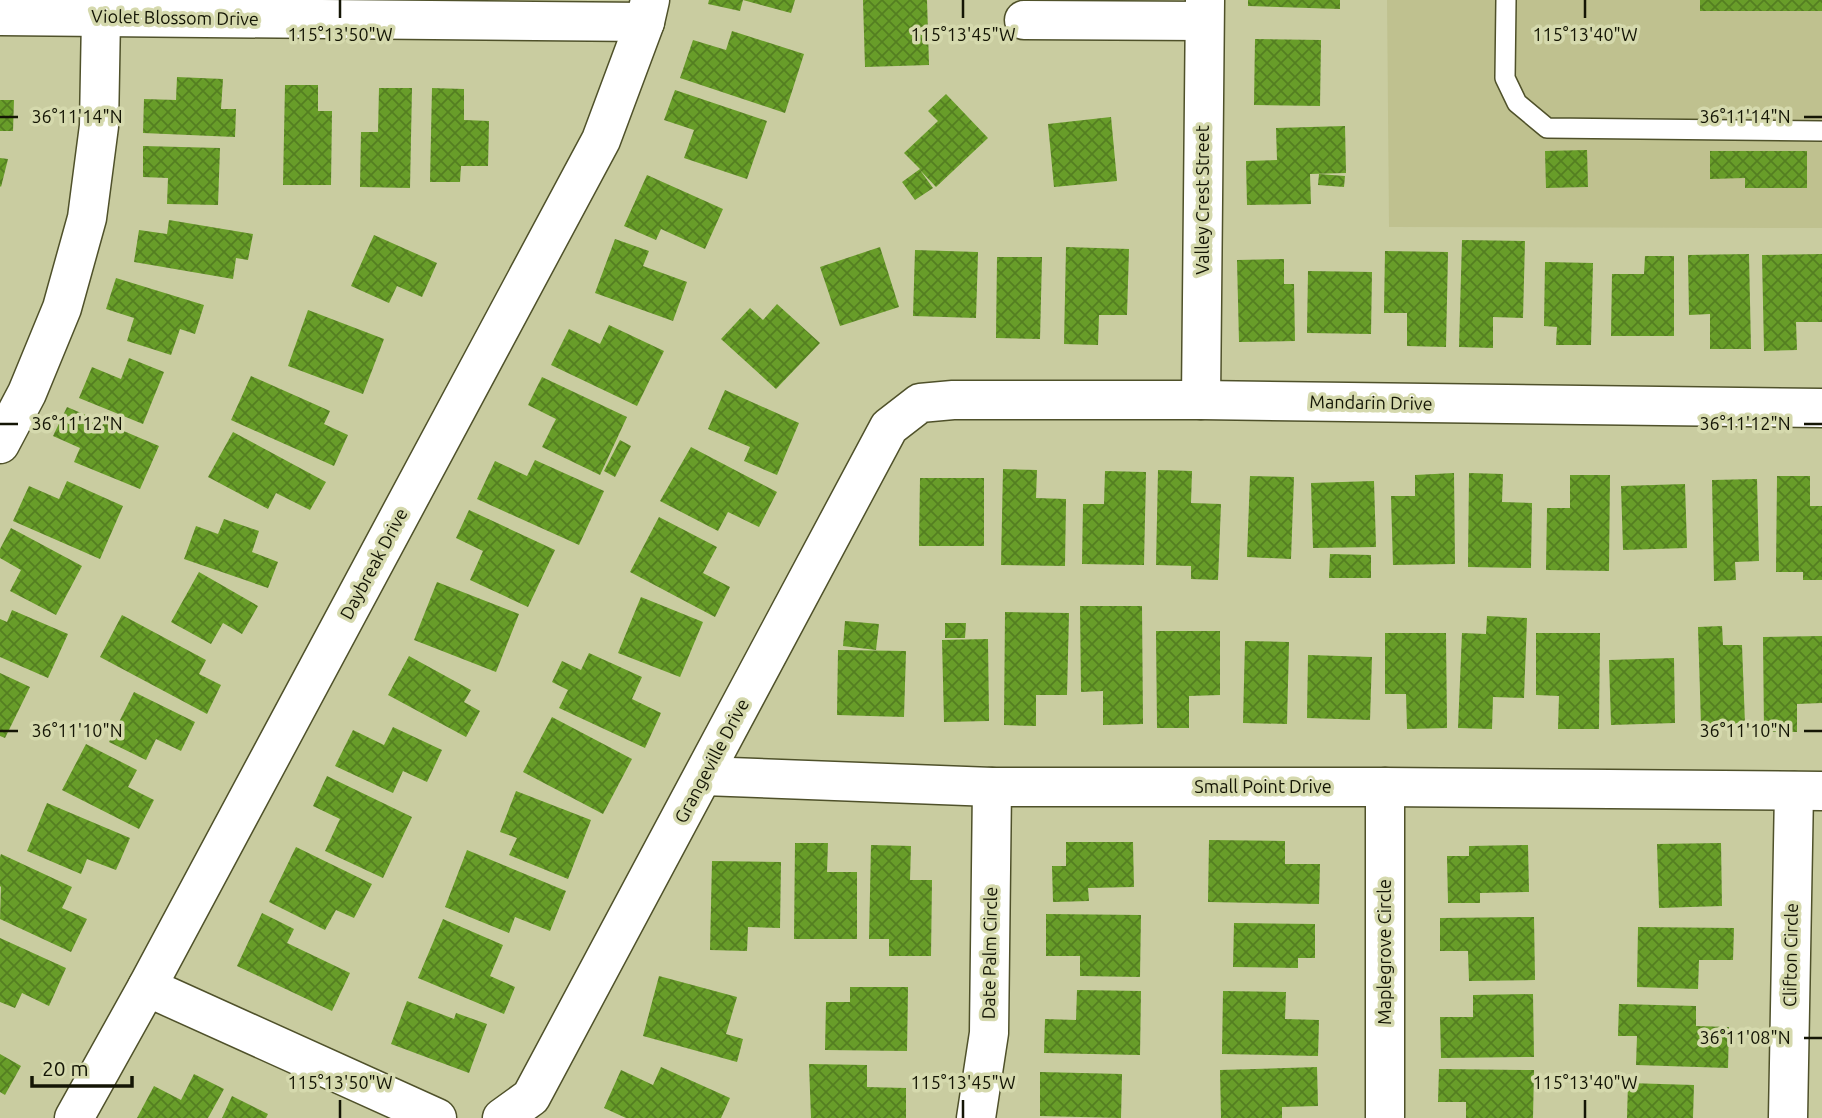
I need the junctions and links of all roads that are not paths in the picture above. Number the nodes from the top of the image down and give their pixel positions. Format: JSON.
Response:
{"nodes":[{"id":1,"x":1506,"y":0,"type":"edge"},
{"id":2,"x":1204,"y":10,"type":"edge"},
{"id":3,"x":647,"y":11,"type":"edge"},
{"id":4,"x":0,"y":16,"type":"edge"},
{"id":5,"x":101,"y":17,"type":"junction"},
{"id":6,"x":1024,"y":20,"type":"dead end"},
{"id":7,"x":1822,"y":131,"type":"edge"},
{"id":8,"x":1201,"y":400,"type":"junction"},
{"id":9,"x":920,"y":403,"type":"joint"},
{"id":10,"x":1822,"y":408,"type":"edge"},
{"id":11,"x":0,"y":444,"type":"edge"},
{"id":12,"x":704,"y":776,"type":"junction"},
{"id":13,"x":992,"y":787,"type":"junction"},
{"id":14,"x":1384,"y":787,"type":"junction"},
{"id":15,"x":1808,"y":791,"type":"edge"},
{"id":16,"x":148,"y":988,"type":"junction"},
{"id":17,"x":74,"y":1118,"type":"edge"},
{"id":18,"x":438,"y":1118,"type":"edge"},
{"id":19,"x":502,"y":1118,"type":"edge"},
{"id":20,"x":976,"y":1118,"type":"edge"},
{"id":21,"x":1385,"y":1118,"type":"edge"},
{"id":22,"x":1788,"y":1118,"type":"edge"}],
"edges":[{"from":1,"to":7,"type":"lane"},
{"from":2,"to":6,"type":"street"},
{"from":2,"to":8,"type":"street","name":"Valley Crest Street"},
{"from":3,"to":5,"type":"street","name":"Violet Blossom Drive"},
{"from":3,"to":16,"type":"street","name":"Daybreak Drive"},
{"from":4,"to":5,"type":"street","name":"Violet Blossom Drive"},
{"from":5,"to":11,"type":"street"},
{"from":8,"to":9,"type":"street","name":"Mandarin Drive"},
{"from":8,"to":10,"type":"street","name":"Mandarin Drive"},
{"from":9,"to":12,"type":"street","name":"Grangeville Drive"},
{"from":12,"to":13,"type":"street","name":"Small Point Drive"},
{"from":12,"to":19,"type":"street","name":"Grangeville Drive"},
{"from":13,"to":14,"type":"street","name":"Small Point Drive"},
{"from":13,"to":20,"type":"street","name":"Date Palm Circle"},
{"from":14,"to":15,"type":"street","name":"Small Point Drive"},
{"from":14,"to":21,"type":"street","name":"Maplegrove Circle"},
{"from":15,"to":22,"type":"street","name":"Clifton Circle"},
{"from":16,"to":17,"type":"street","name":"Daybreak Drive"},
{"from":16,"to":18,"type":"street"}]}
